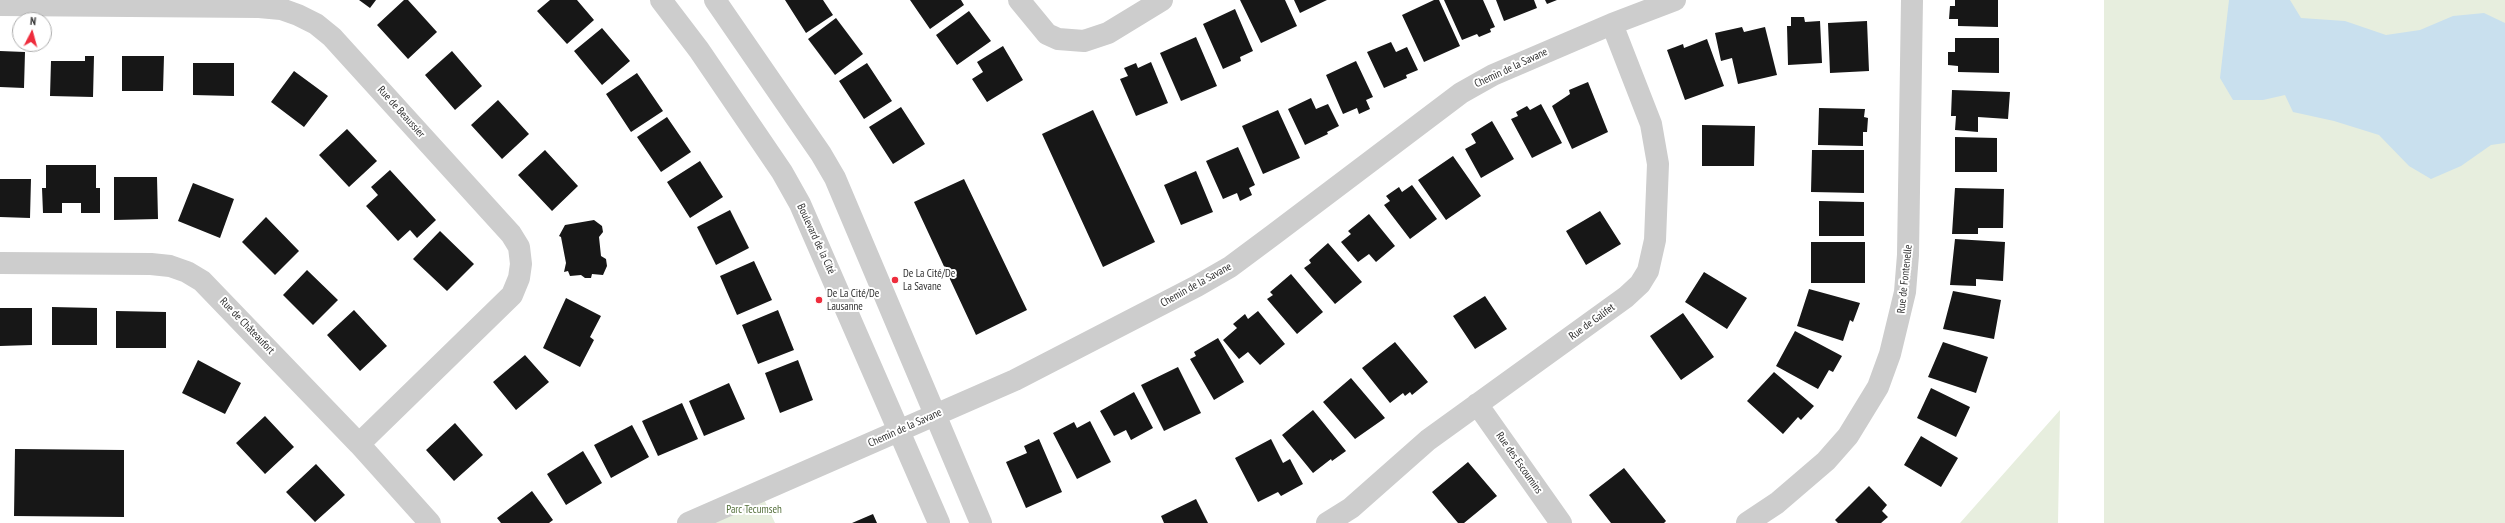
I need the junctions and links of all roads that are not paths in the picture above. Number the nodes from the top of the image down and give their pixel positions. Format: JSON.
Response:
{"nodes":[{"id":1,"x":661,"y":0,"type":"edge"},
{"id":2,"x":715,"y":0,"type":"edge"},
{"id":3,"x":1019,"y":0,"type":"edge"},
{"id":4,"x":1162,"y":0,"type":"edge"},
{"id":5,"x":1675,"y":0,"type":"edge"},
{"id":6,"x":1912,"y":0,"type":"edge"},
{"id":7,"x":0,"y":5,"type":"edge"},
{"id":8,"x":1612,"y":24,"type":"junction"},
{"id":9,"x":0,"y":263,"type":"edge"},
{"id":10,"x":1477,"y":404,"type":"junction"},
{"id":11,"x":936,"y":415,"type":"junction"},
{"id":12,"x":899,"y":430,"type":"junction"},
{"id":13,"x":359,"y":444,"type":"junction"},
{"id":14,"x":430,"y":523,"type":"edge"},
{"id":15,"x":688,"y":523,"type":"edge"},
{"id":16,"x":939,"y":523,"type":"edge"},
{"id":17,"x":981,"y":523,"type":"edge"},
{"id":18,"x":1327,"y":523,"type":"edge"},
{"id":19,"x":1561,"y":523,"type":"edge"},
{"id":20,"x":1747,"y":523,"type":"edge"}],
"edges":[{"from":1,"to":12,"type":"street","name":"Boulevard de la Cité"},
{"from":2,"to":11,"type":"street"},
{"from":3,"to":4,"type":"street"},
{"from":5,"to":8,"type":"street","name":"Chemin de la Savane"},
{"from":6,"to":20,"type":"street","name":"Rue de Fontenelle"},
{"from":7,"to":13,"type":"street","name":"Rue de Beaussier"},
{"from":8,"to":10,"type":"street","name":"Rue de Galifet"},
{"from":8,"to":11,"type":"street","name":"Chemin de la Savane"},
{"from":9,"to":13,"type":"street","name":"Rue de Châteaufort"},
{"from":10,"to":18,"type":"street","name":"Rue de Galifet"},
{"from":10,"to":19,"type":"street","name":"Rue des Escoumins"},
{"from":11,"to":12,"type":"street","name":"Chemin de la Savane"},
{"from":11,"to":17,"type":"street"},
{"from":12,"to":15,"type":"street","name":"Chemin de la Savane"},
{"from":12,"to":16,"type":"street","name":"Boulevard de la Cité"},
{"from":13,"to":14,"type":"street","name":"Rue de Châteaufort"}]}
